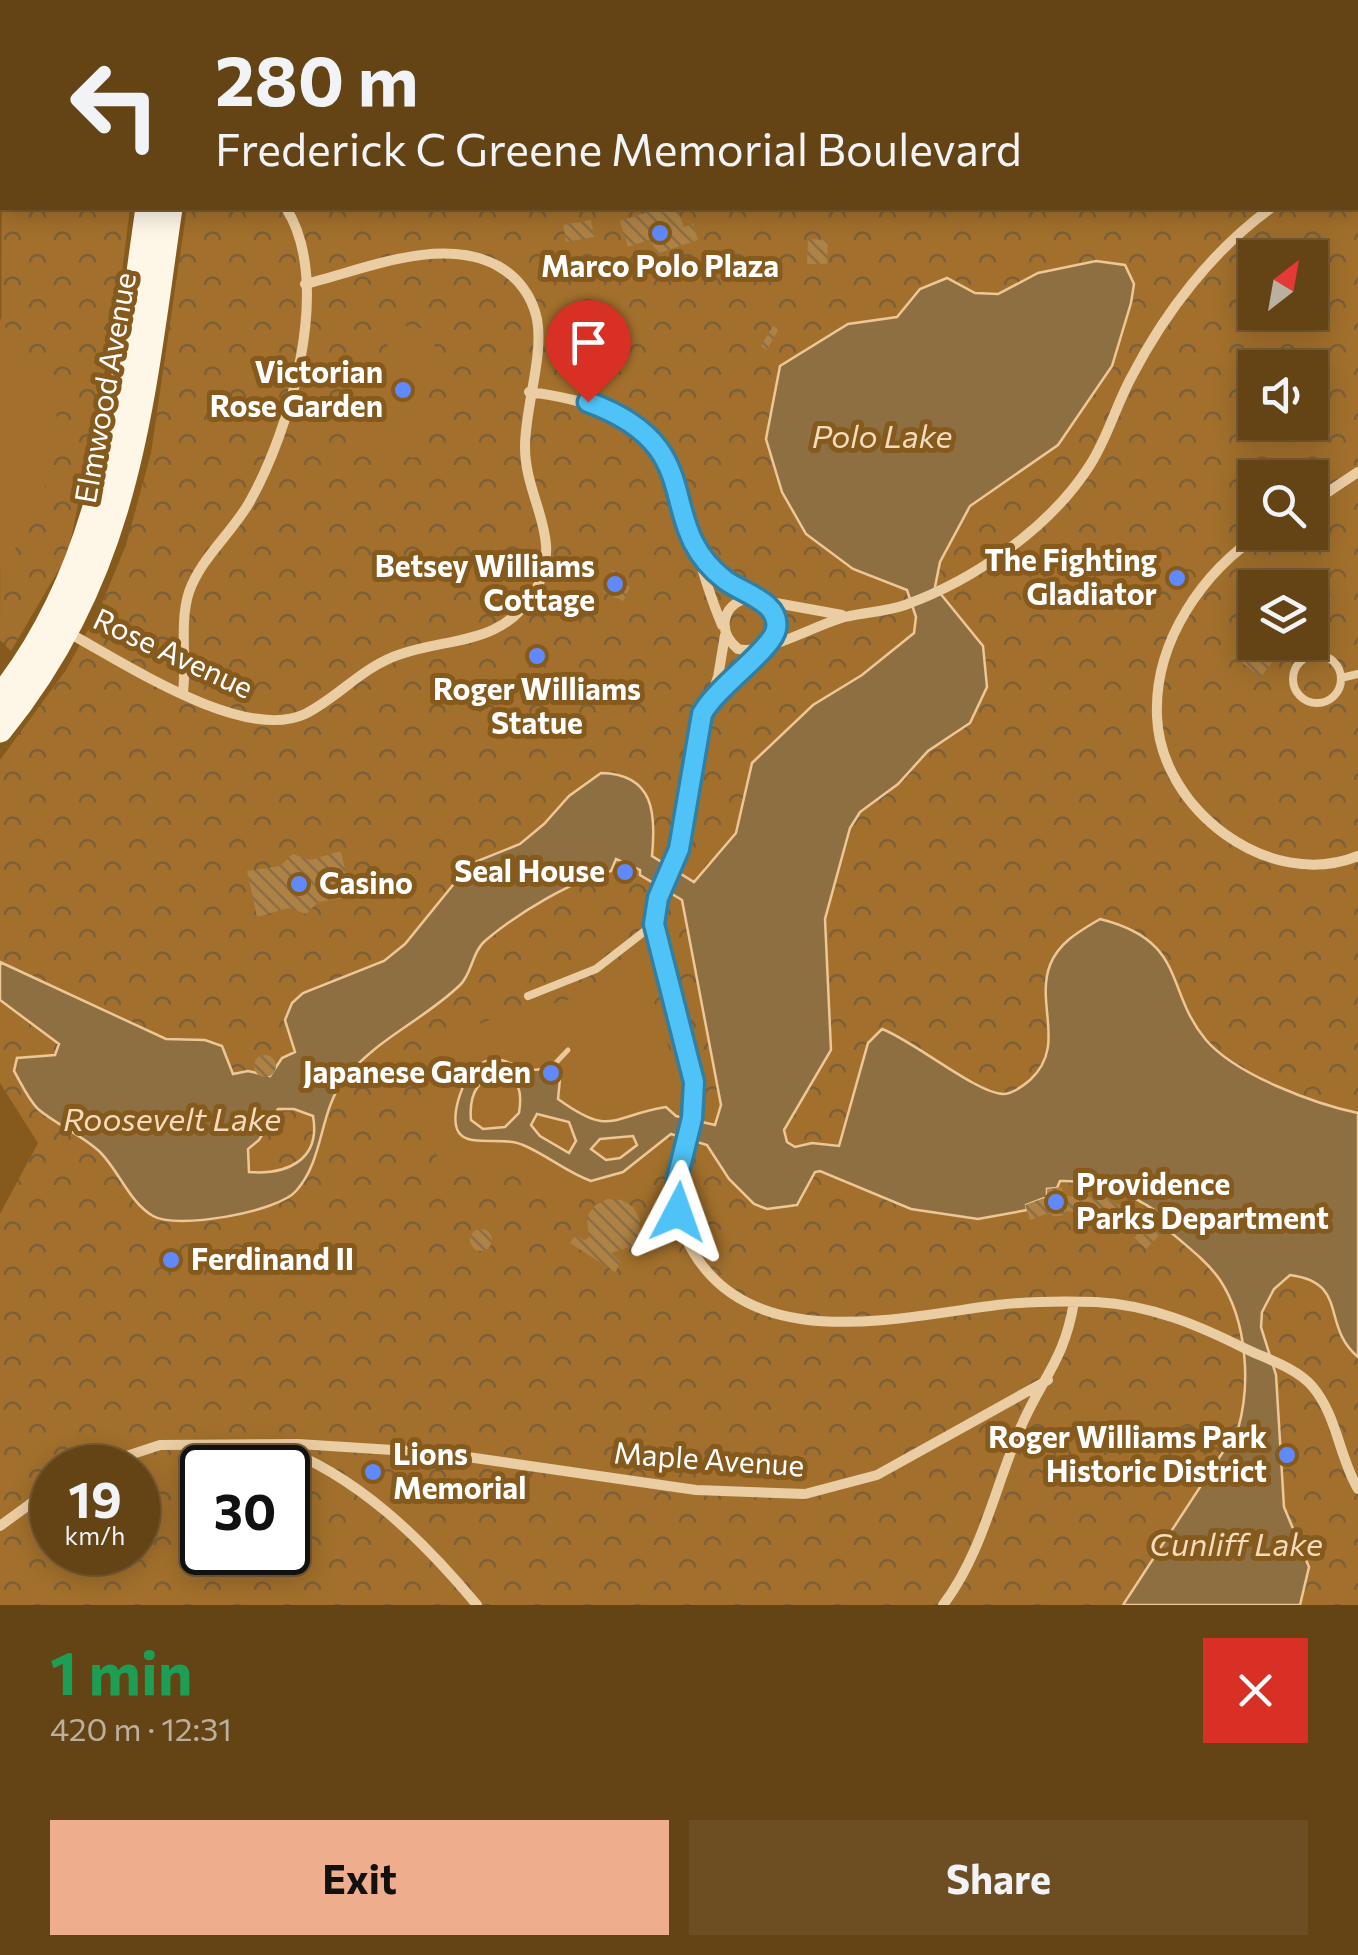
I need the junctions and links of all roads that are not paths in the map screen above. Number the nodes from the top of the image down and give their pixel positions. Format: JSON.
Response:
{"nodes":[{"id":1,"x":148,"y":210,"type":"edge"},
{"id":2,"x":170,"y":210,"type":"edge"},
{"id":3,"x":179,"y":210,"type":"edge"},
{"id":4,"x":287,"y":210,"type":"edge"},
{"id":5,"x":1269,"y":210,"type":"edge"},
{"id":6,"x":166,"y":236,"type":"junction"},
{"id":7,"x":305,"y":284,"type":"junction"},
{"id":8,"x":529,"y":392,"type":"junction"},
{"id":9,"x":1358,"y":472,"type":"edge"},
{"id":10,"x":1328,"y":492,"type":"edge"},
{"id":11,"x":690,"y":541,"type":"junction"},
{"id":12,"x":1242,"y":550,"type":"edge"},
{"id":13,"x":757,"y":599,"type":"junction"},
{"id":14,"x":848,"y":616,"type":"junction"},
{"id":15,"x":58,"y":627,"type":"junction"},
{"id":16,"x":725,"y":633,"type":"junction"},
{"id":17,"x":764,"y":647,"type":"junction"},
{"id":18,"x":1358,"y":674,"type":"edge"},
{"id":19,"x":1341,"y":678,"type":"junction"},
{"id":20,"x":10,"y":686,"type":"edge"},
{"id":21,"x":182,"y":692,"type":"junction"},
{"id":22,"x":712,"y":696,"type":"junction"},
{"id":23,"x":0,"y":730,"type":"edge"},
{"id":24,"x":1358,"y":856,"type":"edge"},
{"id":25,"x":654,"y":924,"type":"junction"},
{"id":26,"x":528,"y":996,"type":"dead end"},
{"id":27,"x":1074,"y":1302,"type":"junction"},
{"id":28,"x":1048,"y":1380,"type":"junction"},
{"id":29,"x":258,"y":1442,"type":"junction"},
{"id":30,"x":160,"y":1445,"type":"edge"},
{"id":31,"x":1358,"y":1489,"type":"edge"},
{"id":32,"x":30,"y":1504,"type":"edge"},
{"id":33,"x":0,"y":1526,"type":"edge"},
{"id":34,"x":477,"y":1605,"type":"edge"},
{"id":35,"x":943,"y":1605,"type":"edge"}],
"edges":[{"from":1,"to":15,"type":"main road","name":"Elmwood Avenue"},
{"from":2,"to":6,"type":"main road","name":"Elmwood Avenue"},
{"from":3,"to":6,"type":"main road"},
{"from":4,"to":7,"type":"street"},
{"from":5,"to":14,"type":"street"},
{"from":6,"to":15,"type":"main road","name":"Elmwood Avenue"},
{"from":7,"to":8,"type":"street","name":"Rose Avenue"},
{"from":7,"to":21,"type":"street"},
{"from":8,"to":11,"type":"street"},
{"from":8,"to":21,"type":"street","name":"Rose Avenue"},
{"from":9,"to":10,"type":"street"},
{"from":11,"to":13,"type":"street"},
{"from":11,"to":16,"type":"street"},
{"from":12,"to":24,"type":"street"},
{"from":13,"to":14,"type":"street"},
{"from":13,"to":16,"type":"street"},
{"from":13,"to":17,"type":"street"},
{"from":14,"to":17,"type":"street"},
{"from":15,"to":20,"type":"main road","name":"Elmwood Avenue"},
{"from":15,"to":21,"type":"street","name":"Rose Avenue"},
{"from":16,"to":17,"type":"street"},
{"from":16,"to":22,"type":"street"},
{"from":17,"to":22,"type":"street"},
{"from":18,"to":19,"type":"lane"},
{"from":19,"to":19,"type":"lane"},
{"from":20,"to":23,"type":"main road","name":"Elmwood Avenue"},
{"from":22,"to":25,"type":"street"},
{"from":25,"to":26,"type":"lane"},
{"from":25,"to":27,"type":"street"},
{"from":27,"to":28,"type":"street"},
{"from":27,"to":31,"type":"street"},
{"from":28,"to":29,"type":"street","name":"Maple Avenue"},
{"from":28,"to":35,"type":"street"},
{"from":29,"to":30,"type":"street","name":"Maple Avenue"},
{"from":29,"to":34,"type":"street"},
{"from":32,"to":33,"type":"street"}]}
